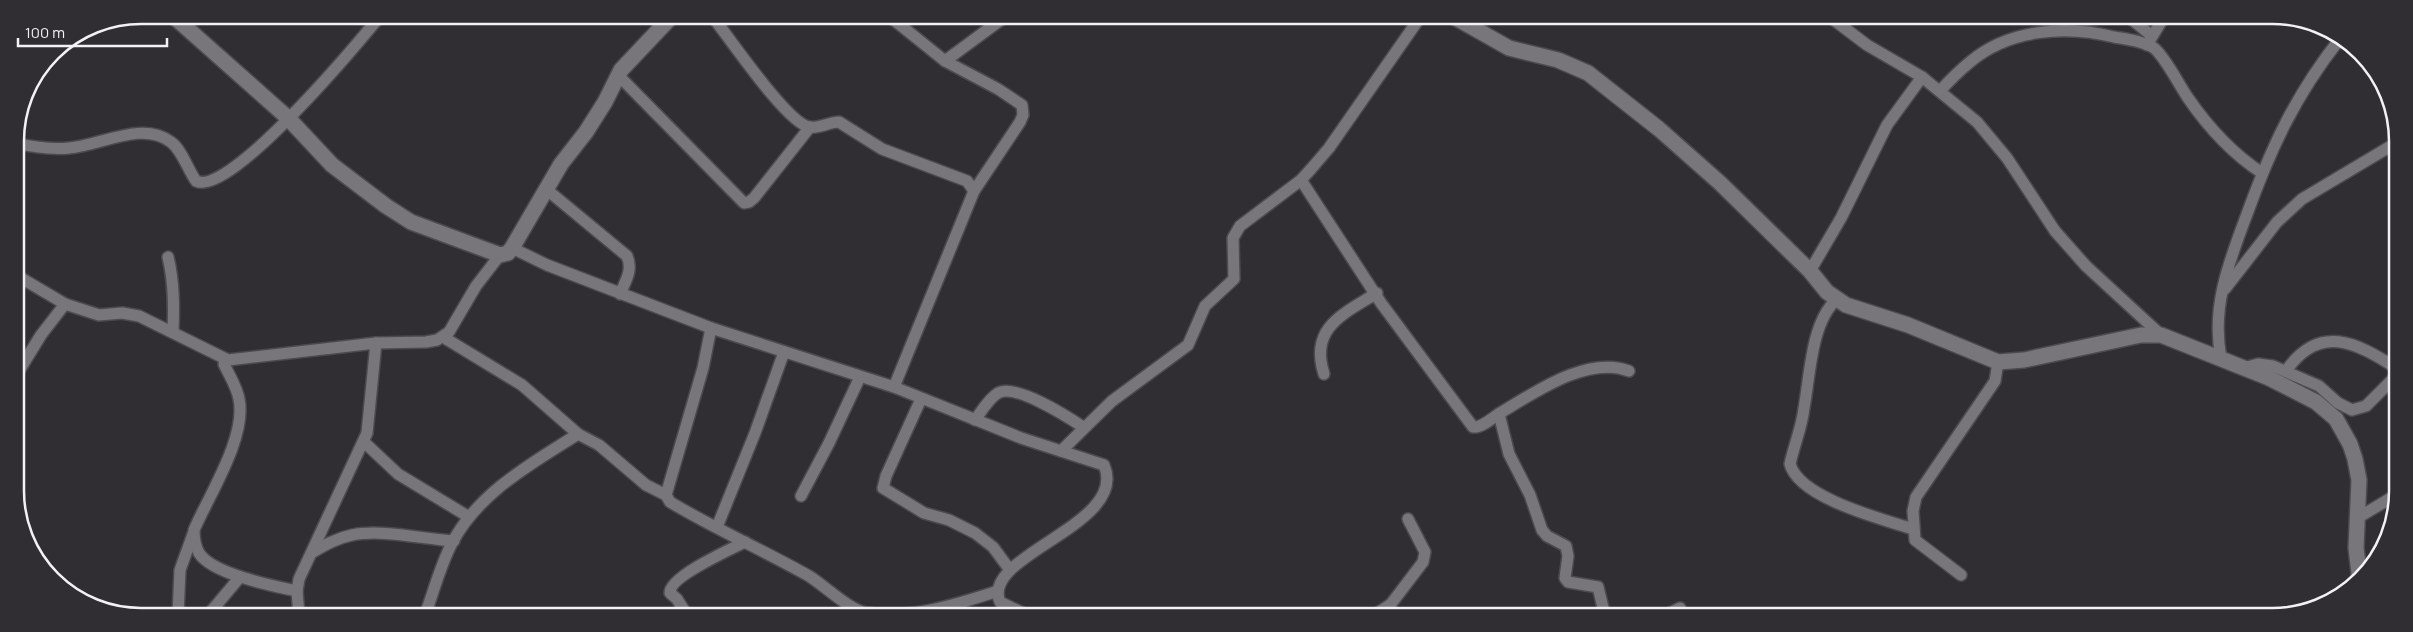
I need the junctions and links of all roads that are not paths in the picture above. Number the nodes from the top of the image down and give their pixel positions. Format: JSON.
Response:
{"nodes":[{"id":1,"x":182,"y":24,"type":"edge"},
{"id":2,"x":371,"y":24,"type":"edge"},
{"id":3,"x":658,"y":24,"type":"edge"},
{"id":4,"x":718,"y":24,"type":"edge"},
{"id":5,"x":899,"y":24,"type":"edge"},
{"id":6,"x":995,"y":24,"type":"edge"},
{"id":7,"x":1415,"y":24,"type":"edge"},
{"id":8,"x":1468,"y":24,"type":"edge"},
{"id":9,"x":1839,"y":24,"type":"edge"},
{"id":10,"x":2135,"y":24,"type":"edge"},
{"id":11,"x":2160,"y":24,"type":"edge"},
{"id":12,"x":2149,"y":41,"type":"junction"},
{"id":13,"x":2337,"y":43,"type":"edge"},
{"id":14,"x":945,"y":61,"type":"junction"},
{"id":15,"x":618,"y":75,"type":"junction"},
{"id":16,"x":1922,"y":77,"type":"junction"},
{"id":17,"x":1940,"y":91,"type":"junction"},
{"id":18,"x":288,"y":118,"type":"junction"},
{"id":19,"x":810,"y":127,"type":"junction"},
{"id":20,"x":24,"y":144,"type":"edge"},
{"id":21,"x":2389,"y":147,"type":"edge"},
{"id":22,"x":2262,"y":173,"type":"junction"},
{"id":23,"x":1301,"y":180,"type":"junction"},
{"id":24,"x":546,"y":188,"type":"junction"},
{"id":25,"x":974,"y":191,"type":"junction"},
{"id":26,"x":506,"y":252,"type":"junction"},
{"id":27,"x":168,"y":257,"type":"dead end"},
{"id":28,"x":1810,"y":271,"type":"junction"},
{"id":29,"x":24,"y":280,"type":"edge"},
{"id":30,"x":1377,"y":293,"type":"junction"},
{"id":31,"x":620,"y":294,"type":"junction"},
{"id":32,"x":2221,"y":294,"type":"junction"},
{"id":33,"x":1836,"y":300,"type":"junction"},
{"id":34,"x":65,"y":304,"type":"junction"},
{"id":35,"x":711,"y":328,"type":"junction"},
{"id":36,"x":173,"y":332,"type":"junction"},
{"id":37,"x":2162,"y":334,"type":"junction"},
{"id":38,"x":443,"y":337,"type":"junction"},
{"id":39,"x":376,"y":343,"type":"junction"},
{"id":40,"x":784,"y":352,"type":"junction"},
{"id":41,"x":2221,"y":358,"type":"junction"},
{"id":42,"x":1998,"y":362,"type":"junction"},
{"id":43,"x":24,"y":363,"type":"edge"},
{"id":44,"x":224,"y":364,"type":"dead end"},
{"id":45,"x":2389,"y":364,"type":"edge"},
{"id":46,"x":2244,"y":368,"type":"junction"},
{"id":47,"x":1629,"y":371,"type":"dead end"},
{"id":48,"x":2286,"y":372,"type":"junction"},
{"id":49,"x":1324,"y":374,"type":"dead end"},
{"id":50,"x":860,"y":377,"type":"junction"},
{"id":51,"x":2389,"y":383,"type":"edge"},
{"id":52,"x":894,"y":387,"type":"junction"},
{"id":53,"x":921,"y":399,"type":"junction"},
{"id":54,"x":1499,"y":414,"type":"junction"},
{"id":55,"x":975,"y":420,"type":"junction"},
{"id":56,"x":1083,"y":427,"type":"junction"},
{"id":57,"x":578,"y":434,"type":"junction"},
{"id":58,"x":364,"y":442,"type":"junction"},
{"id":59,"x":1060,"y":451,"type":"junction"},
{"id":60,"x":666,"y":495,"type":"junction"},
{"id":61,"x":801,"y":496,"type":"dead end"},
{"id":62,"x":2389,"y":499,"type":"edge"},
{"id":63,"x":469,"y":517,"type":"junction"},
{"id":64,"x":2359,"y":517,"type":"junction"},
{"id":65,"x":1408,"y":519,"type":"dead end"},
{"id":66,"x":717,"y":527,"type":"junction"},
{"id":67,"x":1913,"y":529,"type":"junction"},
{"id":68,"x":194,"y":530,"type":"junction"},
{"id":69,"x":454,"y":541,"type":"junction"},
{"id":70,"x":745,"y":542,"type":"junction"},
{"id":71,"x":313,"y":552,"type":"junction"},
{"id":72,"x":2359,"y":569,"type":"edge"},
{"id":73,"x":1010,"y":570,"type":"junction"},
{"id":74,"x":1961,"y":575,"type":"dead end"},
{"id":75,"x":240,"y":577,"type":"junction"},
{"id":76,"x":297,"y":590,"type":"junction"},
{"id":77,"x":998,"y":591,"type":"junction"},
{"id":78,"x":178,"y":608,"type":"edge"},
{"id":79,"x":214,"y":608,"type":"edge"},
{"id":80,"x":298,"y":608,"type":"edge"},
{"id":81,"x":426,"y":608,"type":"edge"},
{"id":82,"x":683,"y":608,"type":"edge"},
{"id":83,"x":857,"y":608,"type":"edge"},
{"id":84,"x":950,"y":608,"type":"edge"},
{"id":85,"x":1012,"y":608,"type":"edge"},
{"id":86,"x":1385,"y":608,"type":"edge"},
{"id":87,"x":1603,"y":608,"type":"edge"}],
"edges":[{"from":1,"to":18,"type":"street"},
{"from":2,"to":18,"type":"street"},
{"from":3,"to":15,"type":"street"},
{"from":4,"to":19,"type":"street"},
{"from":5,"to":14,"type":"street"},
{"from":6,"to":14,"type":"street"},
{"from":7,"to":23,"type":"street"},
{"from":8,"to":28,"type":"street"},
{"from":9,"to":16,"type":"street"},
{"from":10,"to":12,"type":"street"},
{"from":11,"to":12,"type":"street"},
{"from":12,"to":17,"type":"street"},
{"from":12,"to":22,"type":"street"},
{"from":13,"to":22,"type":"street"},
{"from":14,"to":25,"type":"street"},
{"from":15,"to":19,"type":"street"},
{"from":15,"to":24,"type":"street"},
{"from":16,"to":17,"type":"street"},
{"from":16,"to":28,"type":"street"},
{"from":17,"to":37,"type":"street"},
{"from":18,"to":20,"type":"street"},
{"from":18,"to":26,"type":"street"},
{"from":19,"to":25,"type":"street"},
{"from":21,"to":32,"type":"street"},
{"from":22,"to":32,"type":"street"},
{"from":23,"to":30,"type":"street"},
{"from":23,"to":56,"type":"street"},
{"from":24,"to":26,"type":"street"},
{"from":24,"to":31,"type":"street"},
{"from":25,"to":52,"type":"street"},
{"from":26,"to":31,"type":"street"},
{"from":26,"to":38,"type":"street"},
{"from":27,"to":36,"type":"street"},
{"from":28,"to":33,"type":"street"},
{"from":29,"to":34,"type":"street"},
{"from":30,"to":49,"type":"street"},
{"from":30,"to":54,"type":"street"},
{"from":31,"to":35,"type":"street"},
{"from":32,"to":41,"type":"street"},
{"from":33,"to":42,"type":"street"},
{"from":33,"to":67,"type":"street"},
{"from":34,"to":36,"type":"street"},
{"from":34,"to":43,"type":"street"},
{"from":35,"to":40,"type":"street"},
{"from":35,"to":60,"type":"street"},
{"from":36,"to":39,"type":"street"},
{"from":37,"to":41,"type":"street"},
{"from":37,"to":42,"type":"street"},
{"from":38,"to":39,"type":"street"},
{"from":38,"to":57,"type":"street"},
{"from":39,"to":58,"type":"street"},
{"from":40,"to":50,"type":"street"},
{"from":40,"to":66,"type":"street"},
{"from":41,"to":46,"type":"street"},
{"from":42,"to":67,"type":"street"},
{"from":44,"to":68,"type":"street"},
{"from":45,"to":48,"type":"street"},
{"from":46,"to":48,"type":"street"},
{"from":46,"to":64,"type":"street"},
{"from":47,"to":54,"type":"street"},
{"from":48,"to":51,"type":"street"},
{"from":50,"to":52,"type":"street"},
{"from":50,"to":61,"type":"street"},
{"from":52,"to":53,"type":"street"},
{"from":53,"to":55,"type":"street"},
{"from":53,"to":73,"type":"street"},
{"from":54,"to":87,"type":"street"},
{"from":55,"to":56,"type":"street"},
{"from":55,"to":59,"type":"street"},
{"from":56,"to":59,"type":"street"},
{"from":57,"to":60,"type":"street"},
{"from":57,"to":63,"type":"street"},
{"from":58,"to":63,"type":"street"},
{"from":58,"to":71,"type":"street"},
{"from":59,"to":73,"type":"street"},
{"from":60,"to":66,"type":"street"},
{"from":62,"to":64,"type":"street"},
{"from":63,"to":69,"type":"street"},
{"from":64,"to":72,"type":"street"},
{"from":65,"to":86,"type":"street"},
{"from":66,"to":70,"type":"street"},
{"from":67,"to":74,"type":"street"},
{"from":68,"to":75,"type":"street"},
{"from":68,"to":78,"type":"street"},
{"from":69,"to":71,"type":"street"},
{"from":69,"to":81,"type":"street"},
{"from":70,"to":82,"type":"street"},
{"from":70,"to":83,"type":"street"},
{"from":71,"to":76,"type":"street"},
{"from":73,"to":77,"type":"street"},
{"from":75,"to":76,"type":"street"},
{"from":75,"to":79,"type":"street"},
{"from":76,"to":80,"type":"street"},
{"from":77,"to":84,"type":"street"},
{"from":77,"to":85,"type":"street"}]}
